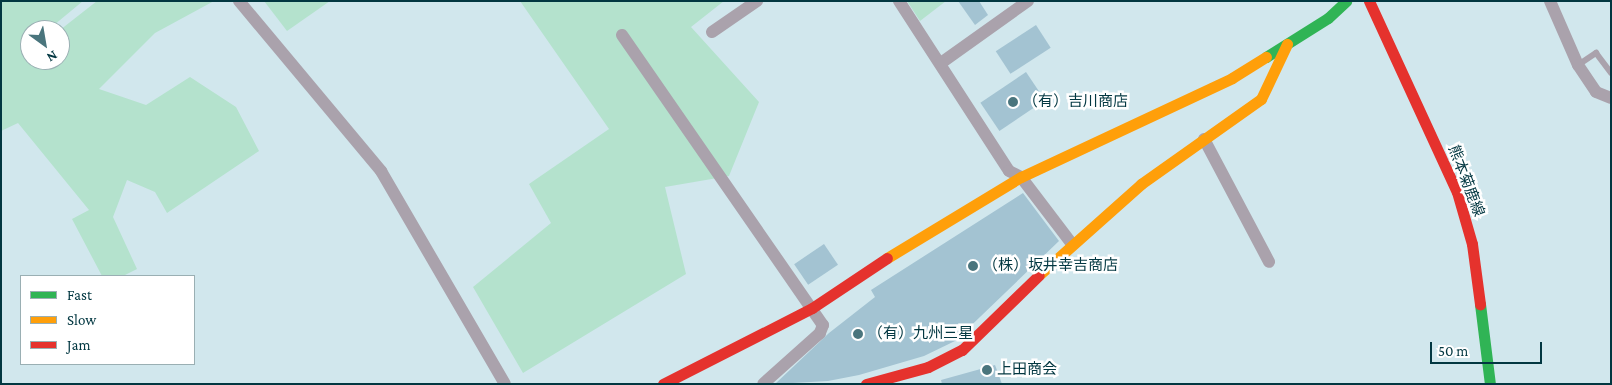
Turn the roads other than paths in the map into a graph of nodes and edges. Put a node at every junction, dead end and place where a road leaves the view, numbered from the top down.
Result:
1 (239, 1) edge
2 (757, 1) edge
3 (899, 1) edge
4 (1028, 1) edge
5 (1346, 1) edge
6 (1369, 1) edge
7 (1550, 1) edge
8 (712, 32) dead end
9 (622, 35) dead end
10 (1287, 44) junction
11 (941, 63) junction
12 (1578, 65) junction
13 (1611, 73) edge
14 (1611, 98) edge
15 (1204, 139) junction
16 (1020, 177) junction
17 (1072, 244) junction
18 (1269, 262) dead end
19 (812, 308) junction
20 (670, 382) edge
21 (505, 384) edge
22 (763, 384) edge
23 (866, 384) edge
24 (1490, 384) edge

1 - 21 street
2 - 8 street
3 - 11 street
4 - 11 street
5 - 10 street
6 - 24 street, 熊本菊鹿線
7 - 12 street
9 - 19 street
10 - 15 street
10 - 16 street
11 - 16 street
12 - 13 lane
12 - 14 street
15 - 17 street
15 - 18 street
16 - 17 street
16 - 19 street
17 - 23 street
19 - 20 street
19 - 22 street

